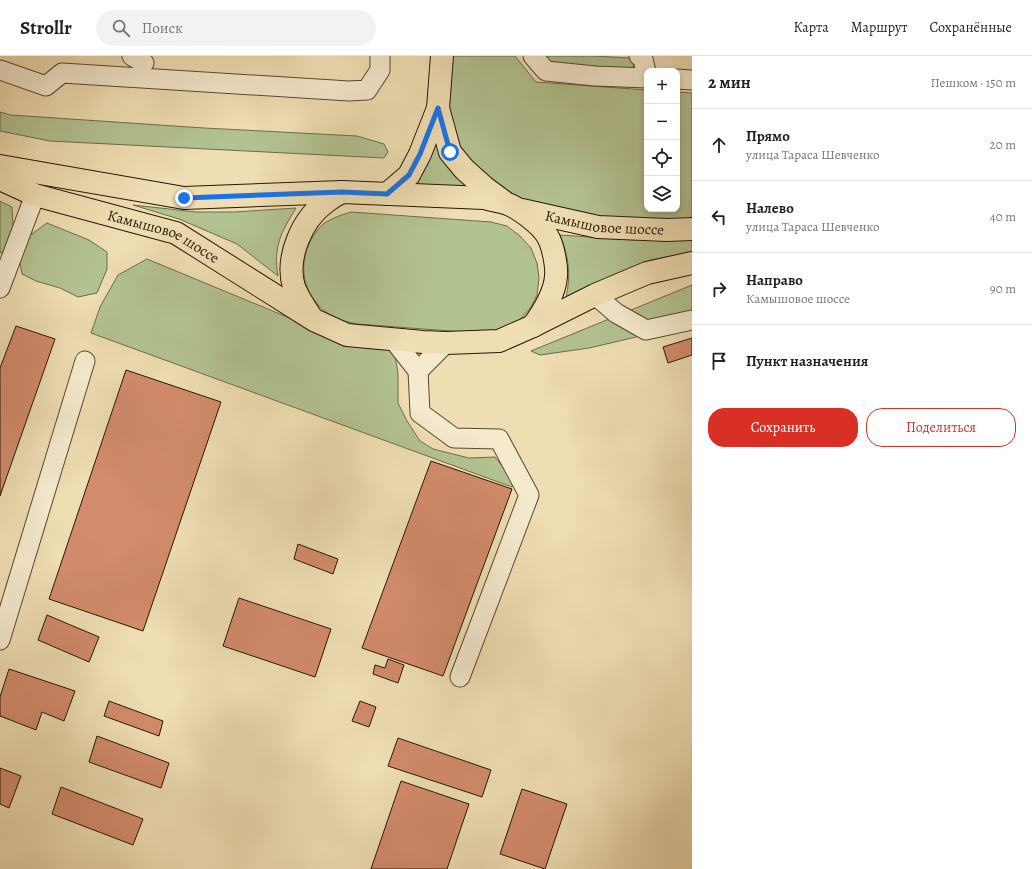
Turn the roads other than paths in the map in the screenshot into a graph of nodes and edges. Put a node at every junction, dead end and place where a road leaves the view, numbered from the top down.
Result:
1 (380, 56) edge
2 (442, 56) edge
3 (533, 56) edge
4 (639, 56) edge
5 (645, 68) edge
6 (0, 70) edge
7 (644, 77) edge
8 (680, 79) edge
9 (692, 80) edge
10 (438, 108) junction
11 (0, 166) edge
12 (0, 179) edge
13 (342, 192) junction
14 (387, 194) junction
15 (35, 195) junction
16 (512, 206) junction
17 (692, 229) edge
18 (692, 263) edge
19 (0, 288) edge
20 (595, 295) junction
21 (314, 320) junction
22 (692, 320) edge
23 (533, 326) junction
24 (393, 340) junction
25 (446, 343) junction
26 (85, 361) dead end
27 (418, 371) junction
28 (0, 640) edge
29 (460, 677) dead end

1 - 6 lane
2 - 10 main road
3 - 7 lane
4 - 5 lane
8 - 9 lane
10 - 14 main road
10 - 16 main road
11 - 13 main road, Камышовое шоссе
12 - 15 main road, Камышовое шоссе
13 - 14 main road, Камышовое шоссе
13 - 21 main road, Камышовое шоссе
14 - 16 main road, Камышовое шоссе
15 - 19 lane
15 - 21 main road, Камышовое шоссе
16 - 17 main road, Камышовое шоссе
16 - 23 main road, Камышовое шоссе
18 - 20 main road, Камышовое шоссе
20 - 22 lane
20 - 23 main road, Камышовое шоссе
21 - 24 main road, Камышовое шоссе
23 - 25 main road, Камышовое шоссе
24 - 25 main road, Камышовое шоссе
24 - 27 lane
25 - 27 lane
26 - 28 lane
27 - 29 lane

